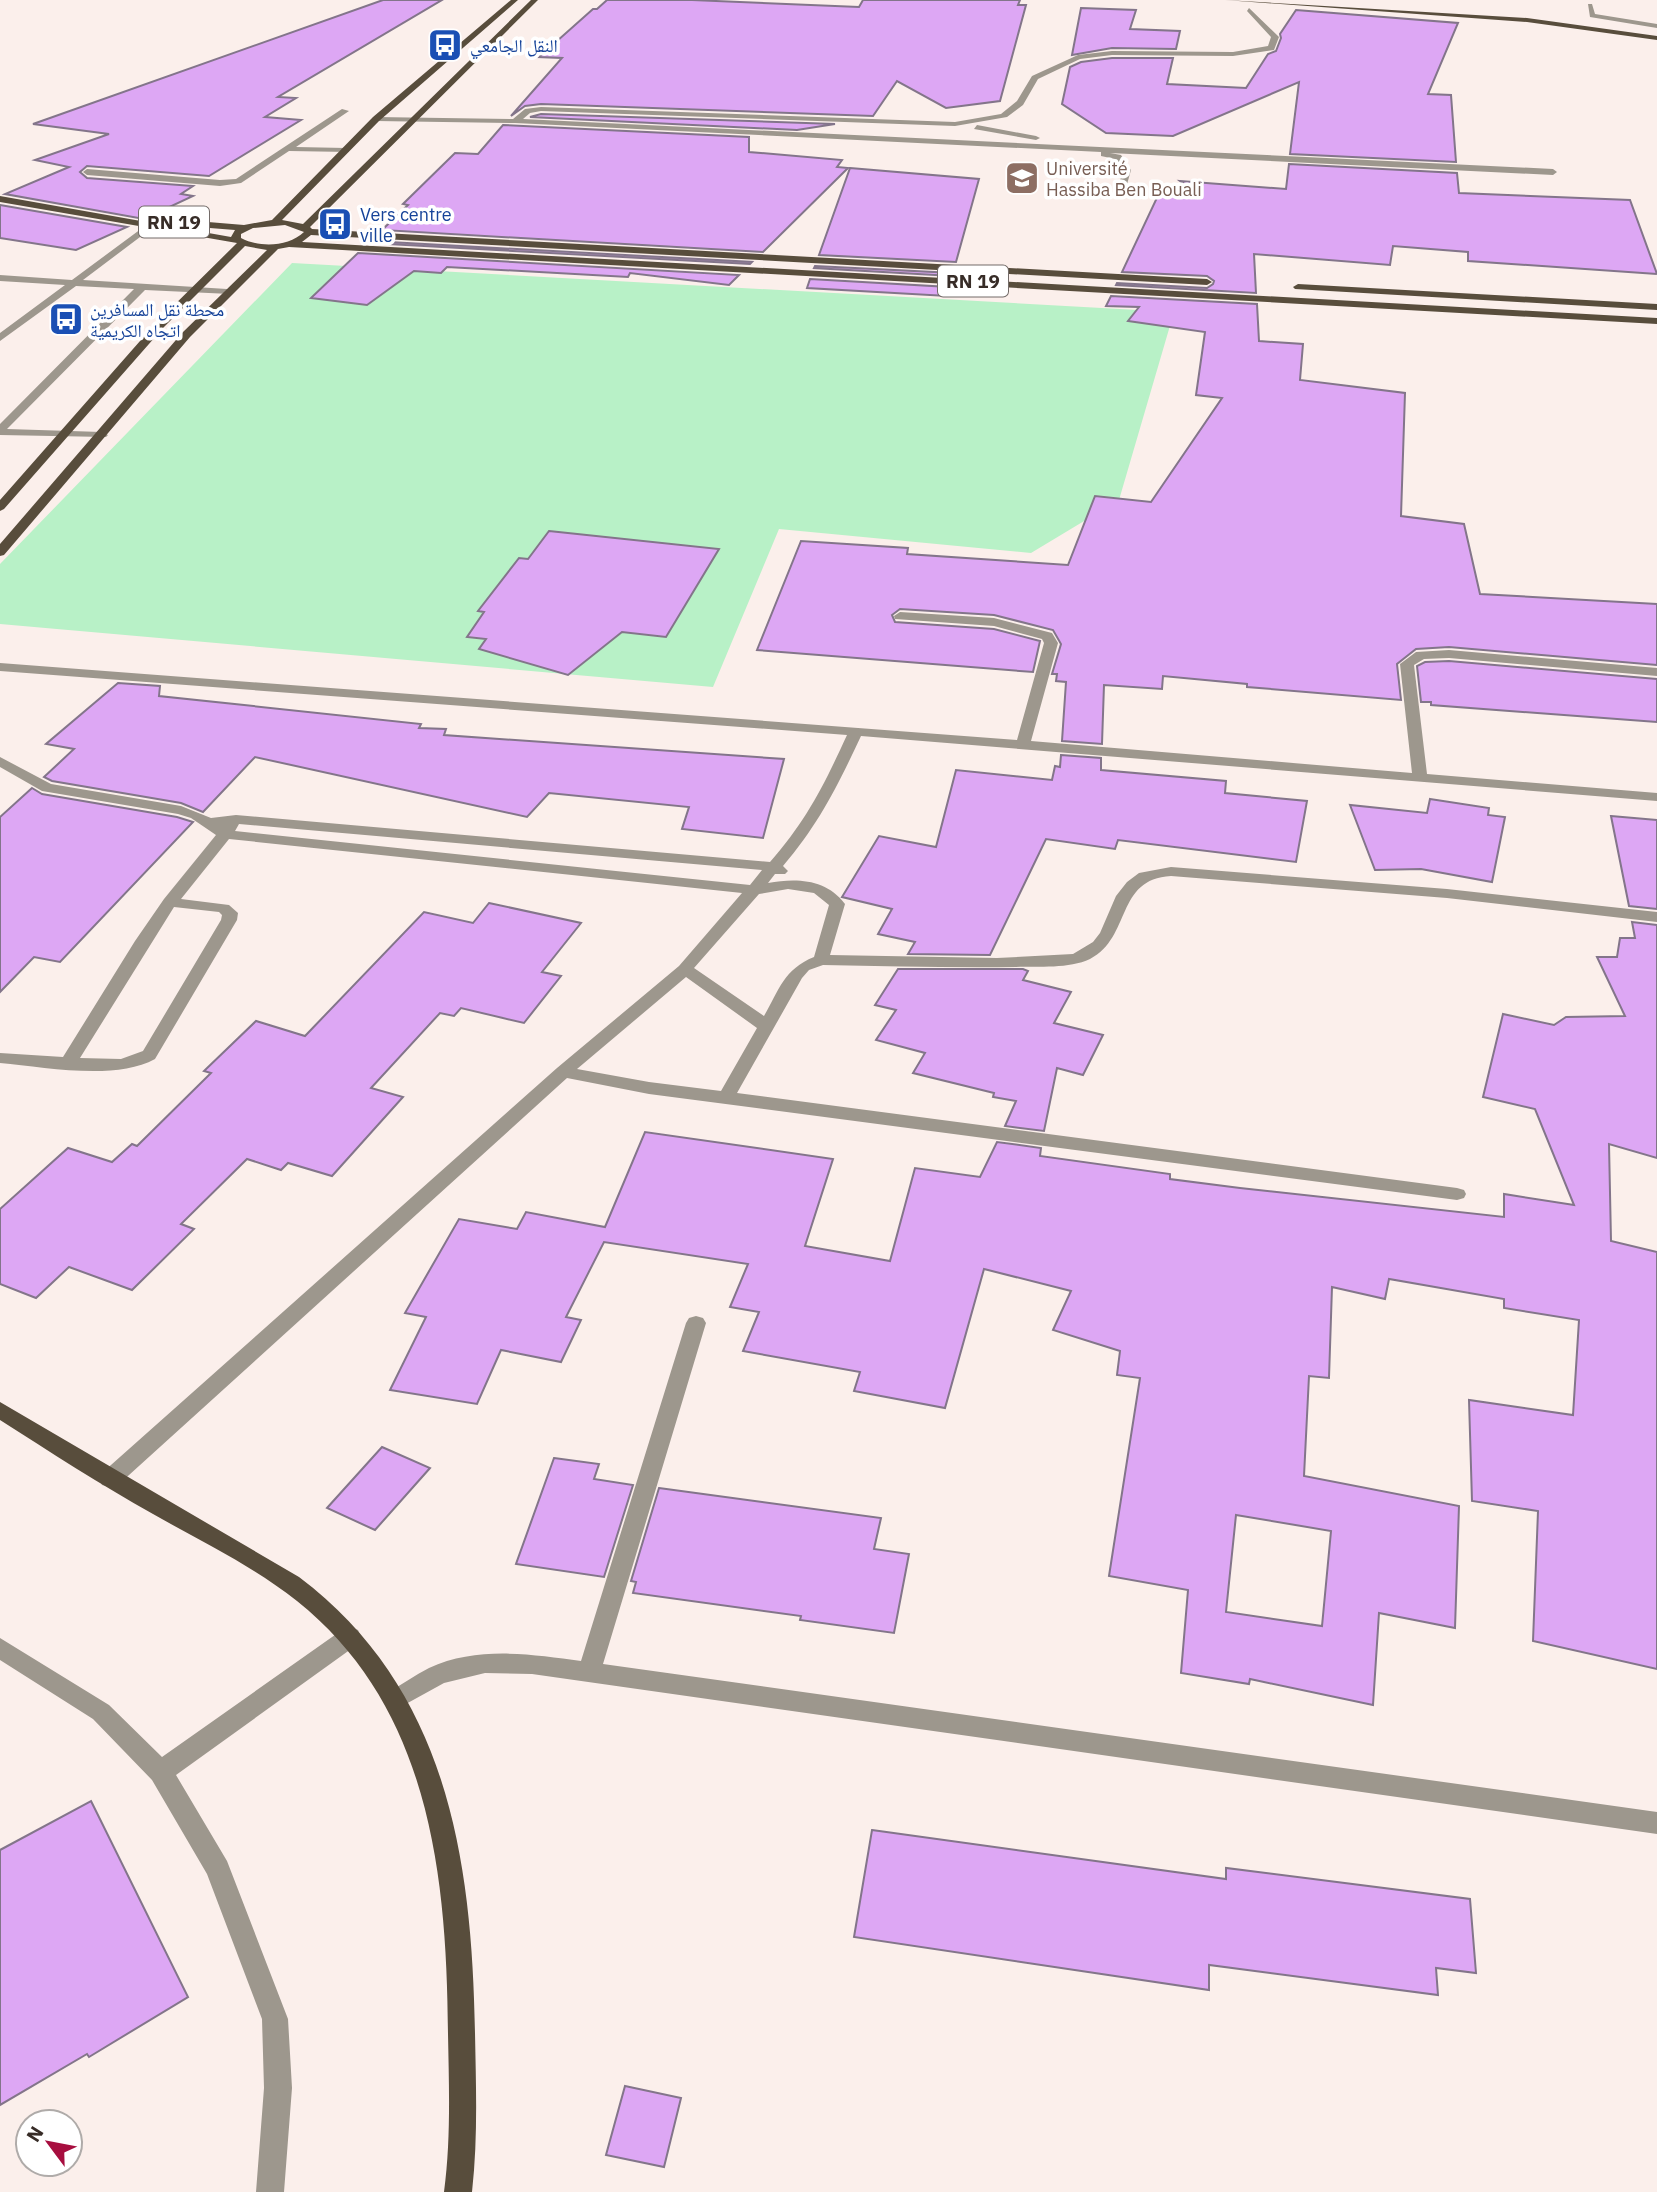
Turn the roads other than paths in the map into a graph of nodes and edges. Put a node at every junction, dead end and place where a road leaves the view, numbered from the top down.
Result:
1 (515, 0) edge
2 (535, 0) edge
3 (1228, 0) edge
4 (1251, 4) edge
5 (1590, 5) dead end
6 (1657, 26) edge
7 (1657, 38) edge
8 (345, 111) dead end
9 (698, 115) junction
10 (376, 120) junction
11 (413, 120) junction
12 (516, 121) junction
13 (954, 124) junction
14 (688, 129) junction
15 (1073, 148) junction
16 (289, 149) junction
17 (346, 150) junction
18 (87, 172) dead end
19 (1553, 172) dead end
20 (1120, 195) dead end
21 (0, 199) edge
22 (102, 218) junction
23 (275, 222) junction
24 (149, 226) junction
25 (245, 228) junction
26 (307, 230) junction
27 (241, 242) junction
28 (289, 244) junction
29 (276, 246) junction
30 (0, 278) edge
31 (74, 283) junction
32 (1224, 283) dead end
33 (142, 287) junction
34 (1293, 287) dead end
35 (193, 290) junction
36 (227, 292) junction
37 (1657, 307) edge
38 (1657, 321) edge
39 (0, 338) edge
40 (0, 431) edge
41 (65, 434) junction
42 (102, 435) junction
43 (0, 507) edge
44 (0, 552) edge
45 (900, 616) dead end
46 (0, 667) edge
47 (1657, 672) edge
48 (856, 731) junction
49 (1023, 745) junction
50 (0, 761) edge
51 (1420, 775) junction
52 (1657, 797) edge
53 (236, 819) junction
54 (210, 822) junction
55 (225, 835) junction
56 (775, 867) junction
57 (792, 883) junction
58 (754, 890) junction
59 (170, 902) junction
60 (1657, 917) edge
61 (821, 960) junction
62 (685, 969) junction
63 (766, 1026) junction
64 (0, 1058) edge
65 (68, 1063) junction
66 (563, 1072) junction
67 (726, 1097) junction
68 (1457, 1194) dead end
69 (696, 1323) dead end
70 (0, 1410) edge
71 (110, 1479) junction
72 (350, 1637) junction
73 (0, 1648) edge
74 (589, 1671) junction
75 (395, 1700) junction
76 (161, 1772) junction
77 (1657, 1823) edge
78 (270, 2192) edge
79 (458, 2192) edge

1 - 10 main road
2 - 11 main road
3 - 4 main road
4 - 7 main road
4 - 13 street
5 - 6 street
8 - 16 street
9 - 12 street
9 - 13 street
9 - 14 street
10 - 11 street
10 - 17 main road
11 - 12 street
11 - 26 main road
12 - 14 street
13 - 15 street
14 - 15 street
15 - 19 street
15 - 20 street
16 - 17 street
16 - 18 street
17 - 23 main road
21 - 22 main road, RN 19
22 - 24 main road, RN 19
22 - 25 main road, RN 19
23 - 25 main road
23 - 26 main road
24 - 27 main road, RN 19
24 - 31 street
25 - 27 main road
26 - 28 main road
26 - 32 main road, RN 19
27 - 29 main road
27 - 35 main road
28 - 29 main road
28 - 38 main road, RN 19
29 - 36 main road
30 - 31 street
31 - 33 street
31 - 39 street
33 - 35 street
33 - 40 street
34 - 37 main road
35 - 36 street
35 - 41 main road
36 - 42 main road
40 - 41 street
41 - 42 street
41 - 43 main road
42 - 44 main road
45 - 49 street
46 - 48 street
47 - 51 street
48 - 49 street
48 - 56 street
49 - 51 street
50 - 54 street
51 - 52 street
53 - 54 street
53 - 55 street
53 - 56 street
54 - 55 street
55 - 58 street
55 - 59 street
56 - 57 street
56 - 58 street
57 - 58 street
57 - 61 street
58 - 62 street
59 - 65 street
59 - 65 street
60 - 61 street
61 - 63 street
62 - 63 street
62 - 66 street
63 - 67 street
64 - 65 street
66 - 67 street
66 - 71 street
67 - 68 street
69 - 74 street
70 - 71 main road
71 - 72 main road
72 - 75 main road
72 - 76 street
73 - 76 street
74 - 75 street
74 - 77 street
75 - 79 main road
76 - 78 street

